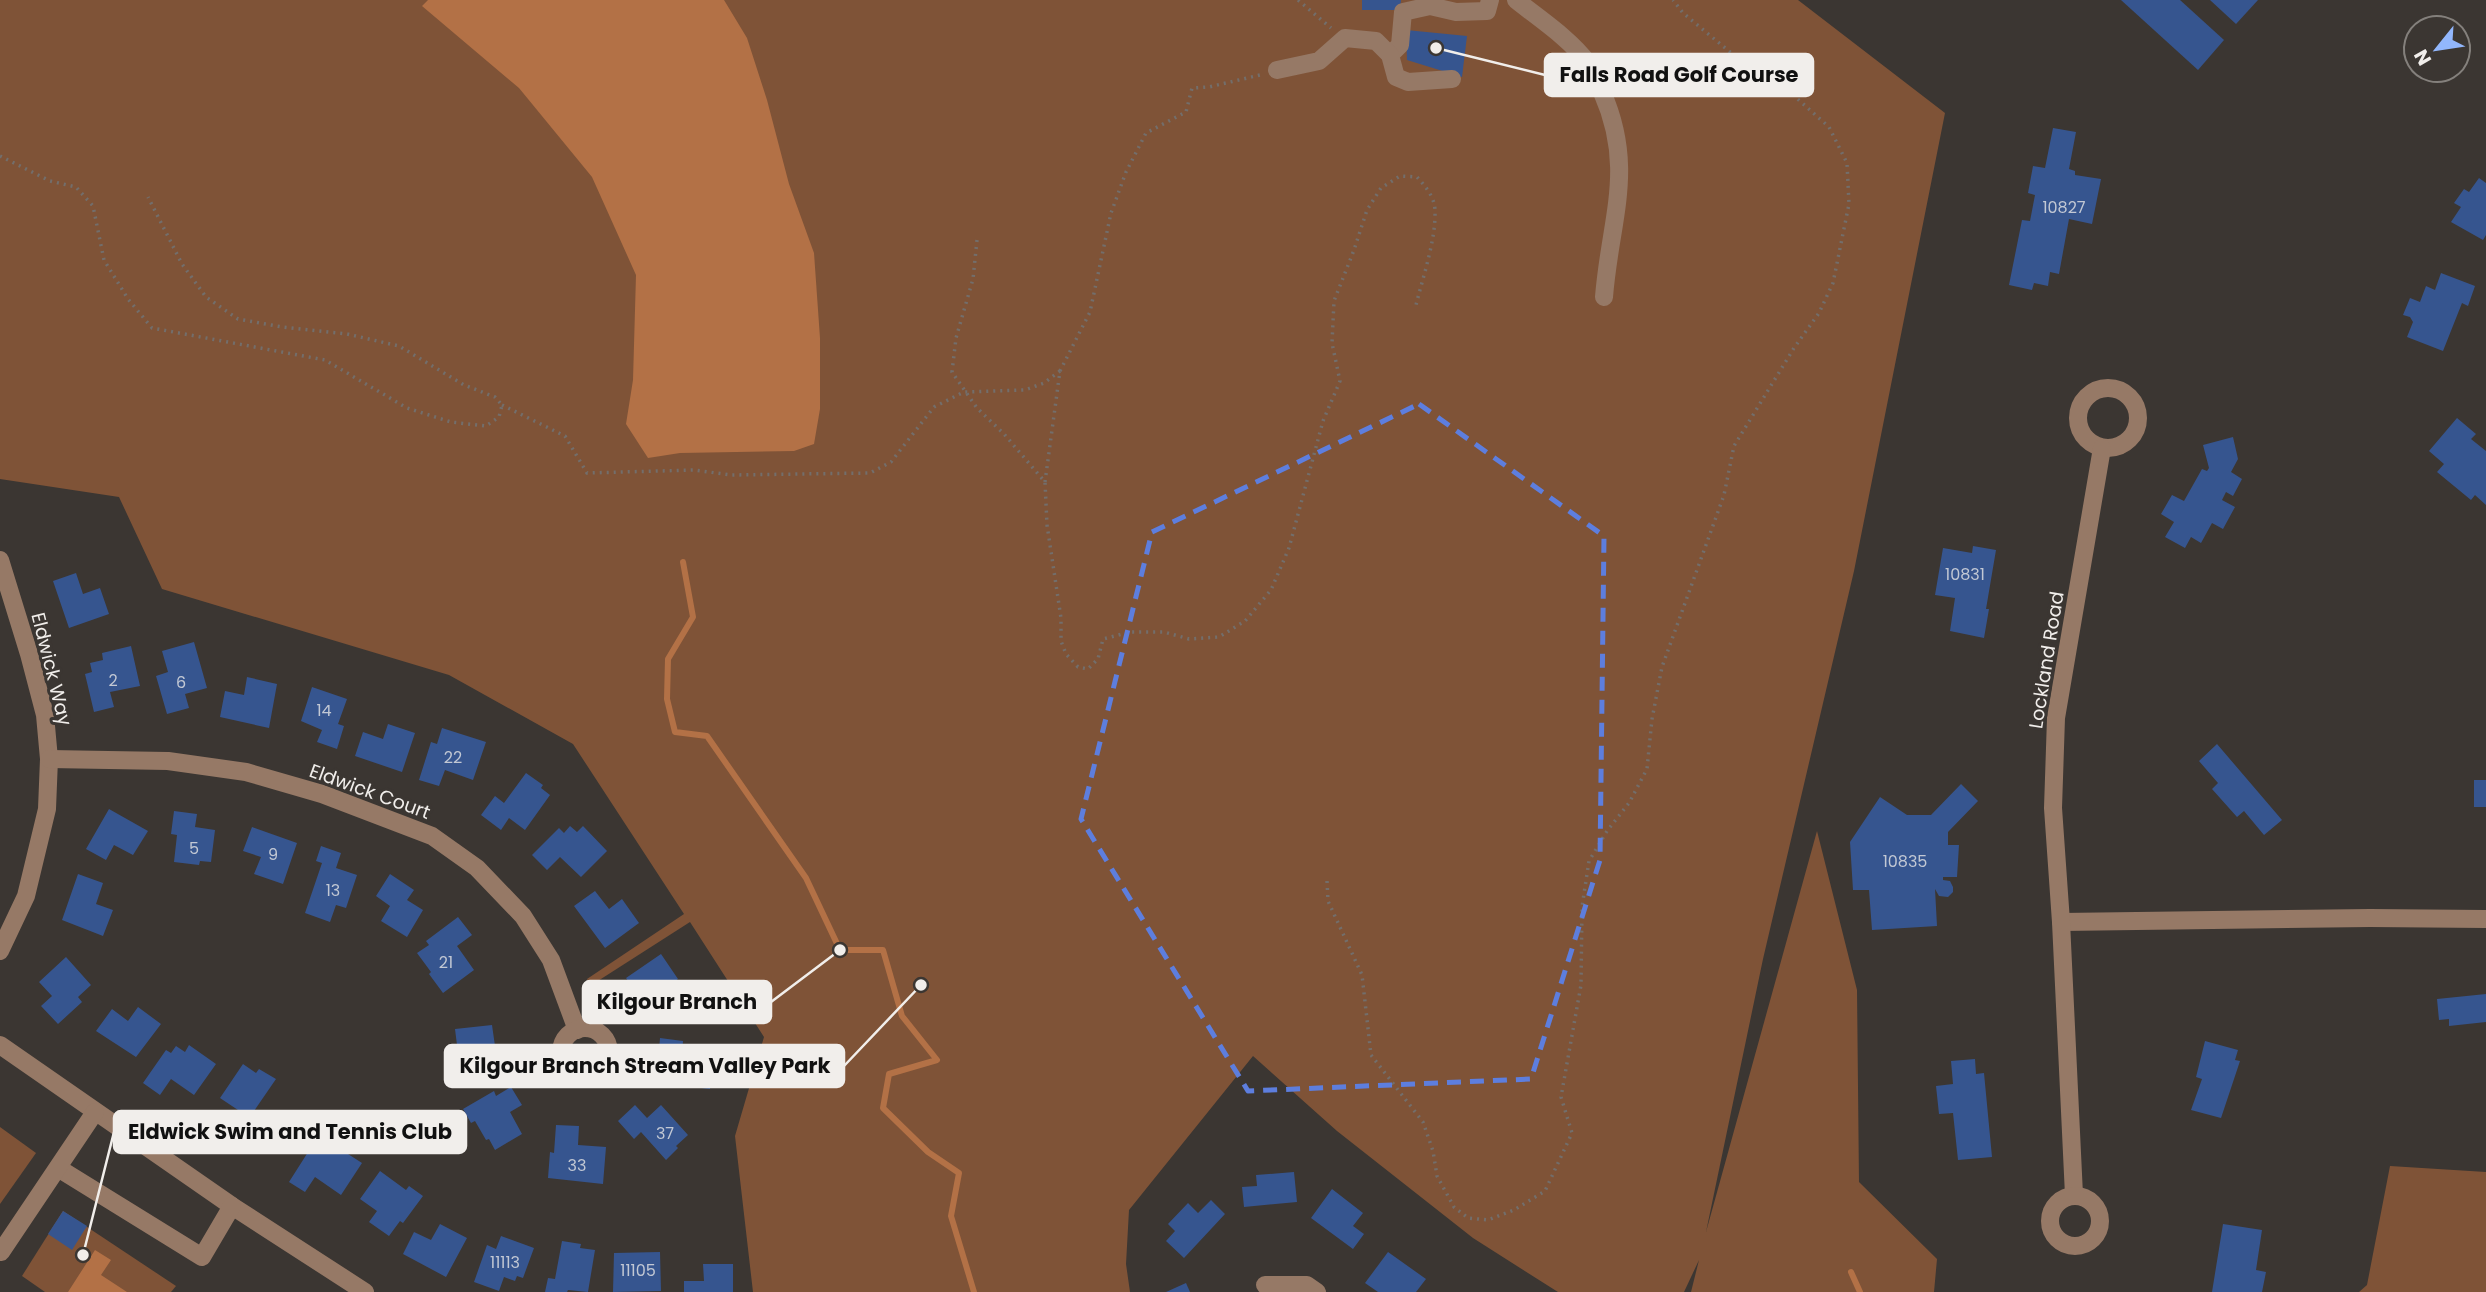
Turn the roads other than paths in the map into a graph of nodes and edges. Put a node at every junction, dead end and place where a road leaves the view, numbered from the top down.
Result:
1 (1490, 0) edge
2 (1516, 0) edge
3 (1390, 55) junction
4 (1277, 70) road end
5 (1452, 79) dead end
6 (1604, 297) dead end
7 (2102, 448) dead end
8 (0, 560) edge
9 (49, 759) junction
10 (2486, 919) edge
11 (2061, 922) junction
12 (0, 951) edge
13 (577, 1030) dead end
14 (0, 1045) edge
15 (95, 1112) junction
16 (58, 1168) junction
17 (2074, 1195) dead end
18 (232, 1206) junction
19 (1, 1252) edge
20 (1265, 1285) dead end
21 (342, 1287) edge
22 (365, 1292) edge
23 (1317, 1292) edge

1 - 3 street
2 - 6 street
3 - 4 street
3 - 5 street
7 - 11 street, Lockland Road
8 - 9 street, Eldwick Way
9 - 12 street, Eldwick Way
9 - 13 street, Eldwick Court
10 - 11 street
11 - 17 street, Lockland Road
14 - 15 street
15 - 16 street
15 - 18 street
16 - 18 street
16 - 19 street
18 - 21 street
20 - 23 street
21 - 22 street

